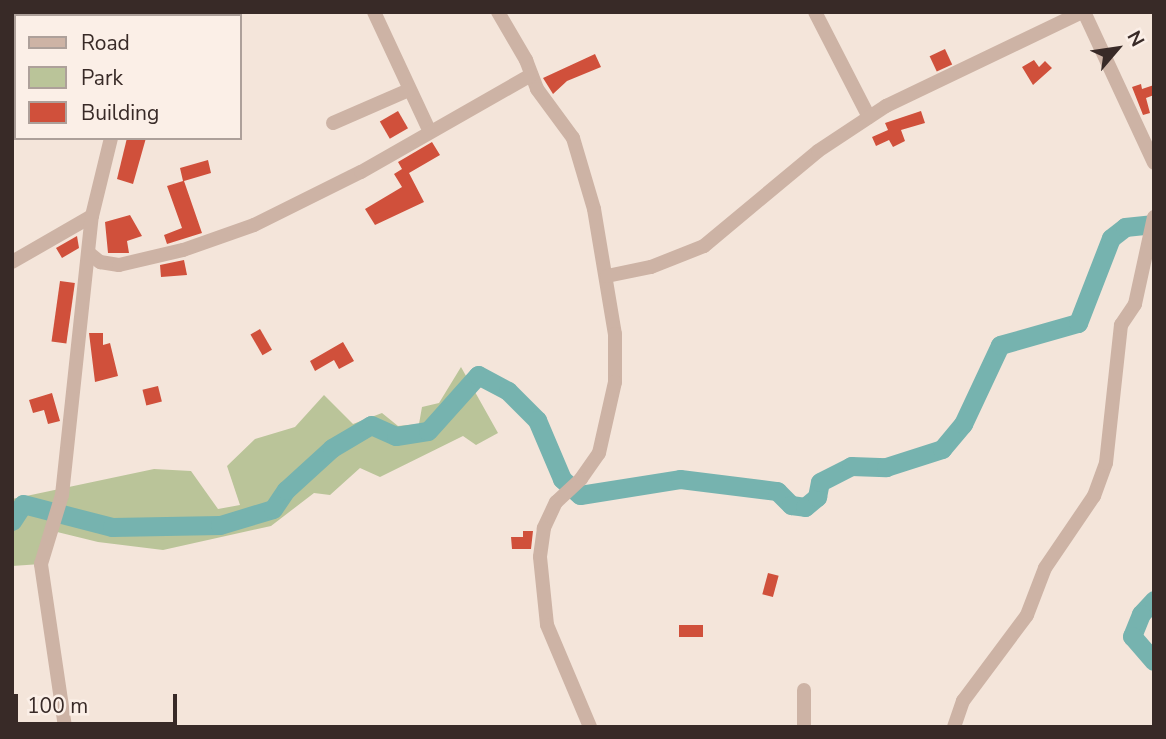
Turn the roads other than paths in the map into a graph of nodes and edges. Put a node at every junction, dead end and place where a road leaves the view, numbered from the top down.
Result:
1 (374, 12) edge
2 (498, 12) edge
3 (815, 12) edge
4 (1083, 12) edge
5 (531, 75) junction
6 (409, 90) junction
7 (869, 117) junction
8 (333, 123) dead end
9 (430, 132) junction
10 (111, 140) edge
11 (1154, 163) edge
12 (92, 216) junction
13 (1154, 217) edge
14 (90, 254) junction
15 (12, 262) edge
16 (607, 276) junction
17 (803, 690) dead end
18 (65, 727) edge
19 (590, 727) edge
20 (804, 727) edge
21 (954, 727) edge

1 - 6 street
2 - 5 street
3 - 7 street
4 - 7 street
4 - 11 street
5 - 9 street
5 - 16 street
6 - 8 street
6 - 9 street
7 - 16 street
9 - 14 street
10 - 12 street
12 - 14 street
12 - 15 street
13 - 21 street
14 - 18 street
16 - 19 street
17 - 20 street

